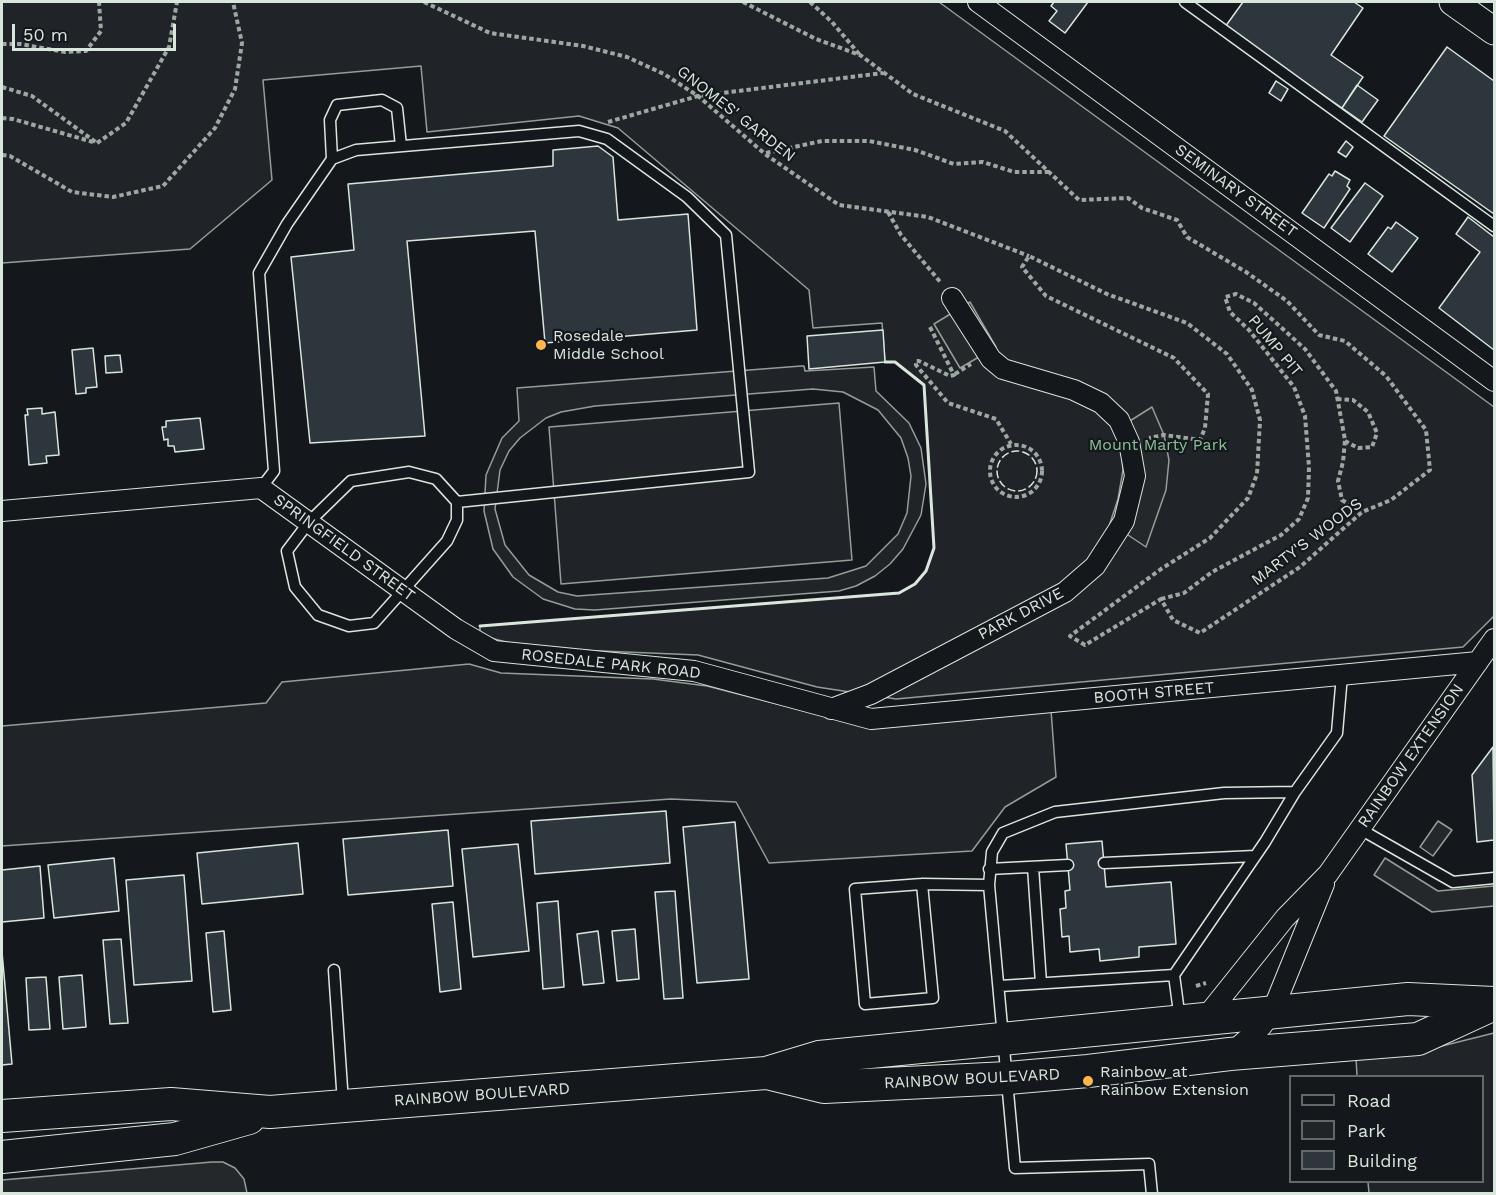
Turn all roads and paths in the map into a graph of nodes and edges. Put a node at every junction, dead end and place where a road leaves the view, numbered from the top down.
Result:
1 (99, 2) edge
2 (177, 2) edge
3 (233, 2) edge
4 (424, 2) edge
5 (743, 2) edge
6 (810, 2) edge
7 (978, 2) edge
8 (1185, 2) edge
9 (1453, 2) edge
10 (999, 8) edge
11 (1494, 31) edge
12 (2, 44) edge
13 (860, 55) junction
14 (884, 73) junction
15 (2, 87) edge
16 (698, 96) junction
17 (2, 118) edge
18 (579, 131) junction
19 (97, 143) junction
20 (401, 146) junction
21 (765, 154) junction
22 (2, 155) edge
23 (332, 159) junction
24 (1050, 171) junction
25 (888, 212) junction
26 (1494, 226) edge
27 (1029, 256) junction
28 (952, 298) joint
29 (930, 327) dead end
30 (1494, 381) edge
31 (1337, 399) junction
32 (1345, 440) junction
33 (1129, 442) junction
34 (1011, 444) junction
35 (261, 488) junction
36 (457, 502) junction
37 (2, 510) edge
38 (1362, 512) junction
39 (309, 522) junction
40 (403, 591) junction
41 (1161, 599) junction
42 (1494, 639) edge
43 (494, 651) joint
44 (1478, 662) junction
45 (1342, 675) junction
46 (831, 709) junction
47 (1294, 792) junction
48 (1360, 829) junction
49 (1255, 856) junction
50 (1104, 863) dead end
51 (1068, 865) dead end
52 (1033, 867) junction
53 (989, 869) junction
54 (1328, 874) junction
55 (1494, 878) edge
56 (922, 884) junction
57 (989, 885) junction
58 (334, 970) dead end
59 (1174, 975) junction
60 (1041, 983) junction
61 (1000, 987) junction
62 (1494, 1003) edge
63 (1272, 1012) junction
64 (1193, 1019) junction
65 (1004, 1038) junction
66 (1230, 1054) junction
67 (766, 1073) junction
68 (1008, 1078) junction
69 (344, 1106) junction
70 (270, 1112) junction
71 (2, 1116) edge
72 (2, 1157) edge
73 (1152, 1194) edge

1 - 12 path
2 - 19 path
3 - 22 path
4 - 16 path, GNOMES' GARDEN
5 - 13 path, MARTY'S WOODS
6 - 13 path
7 - 10 street, SEMINARY STREET
8 - 26 lane
9 - 11 main road
10 - 30 street, SEMINARY STREET
13 - 14 path, MARTY'S WOODS
14 - 16 path
14 - 24 path, MARTY'S WOODS
15 - 19 path
16 - 18 path
16 - 21 path, GNOMES' GARDEN
17 - 19 path
18 - 20 lane
18 - 36 lane
20 - 23 lane
20 - 23 lane
21 - 24 path
21 - 25 path, GNOMES' GARDEN
23 - 35 lane
24 - 38 path, MARTY'S WOODS
25 - 27 path, GNOMES' GARDEN
25 - 28 path
27 - 33 path
27 - 41 path
28 - 33 street, PARK DRIVE
29 - 34 path
31 - 32 path, PUMP PIT
31 - 32 path
31 - 41 path, PUMP PIT
32 - 38 path, PUMP PIT
33 - 46 street, PARK DRIVE
34 - 34 path
35 - 37 street, SPRINGFIELD STREET
35 - 39 street, SPRINGFIELD STREET
36 - 39 lane
36 - 40 lane
38 - 41 path, MARTY'S WOODS
39 - 40 street, SPRINGFIELD STREET
39 - 40 lane
40 - 43 street, SPRINGFIELD STREET
42 - 44 street, RAINBOW EXTENSION
43 - 46 street, ROSEDALE PARK ROAD
44 - 45 street, BOOTH STREET
44 - 48 street, RAINBOW EXTENSION
45 - 46 street, BOOTH STREET
45 - 47 lane
47 - 49 lane
47 - 53 lane
48 - 54 street, RAINBOW EXTENSION
48 - 55 lane
49 - 50 lane
49 - 59 lane
51 - 52 lane
52 - 53 lane
52 - 60 lane
53 - 57 lane
54 - 63 street, RAINBOW EXTENSION
54 - 64 street, RAINBOW EXTENSION
56 - 56 lane
56 - 57 lane
57 - 61 lane
58 - 69 lane
59 - 60 lane
59 - 64 lane
60 - 61 lane
61 - 65 lane
62 - 63 main road, RAINBOW BOULEVARD
62 - 66 main road, RAINBOW BOULEVARD
63 - 64 main road, RAINBOW BOULEVARD
63 - 66 street, RAINBOW EXTENSION
64 - 65 main road, RAINBOW BOULEVARD
65 - 67 main road, RAINBOW BOULEVARD
65 - 68 lane
66 - 68 main road, RAINBOW BOULEVARD
67 - 68 main road, RAINBOW BOULEVARD
67 - 69 main road, RAINBOW BOULEVARD
68 - 73 lane
69 - 70 main road, RAINBOW BOULEVARD
70 - 71 main road, RAINBOW BOULEVARD
70 - 72 main road, RAINBOW BOULEVARD

